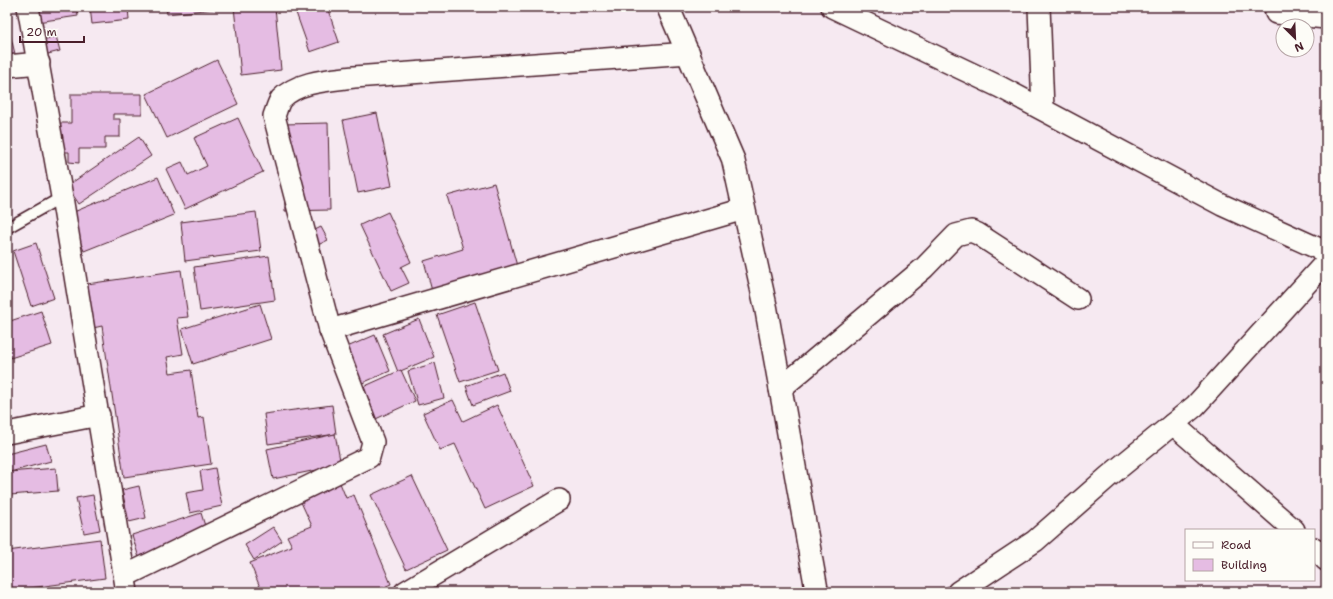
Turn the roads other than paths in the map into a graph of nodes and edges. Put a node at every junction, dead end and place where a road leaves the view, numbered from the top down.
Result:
1 (28, 7) edge
2 (668, 7) edge
3 (832, 7) edge
4 (1039, 7) edge
5 (1276, 13) dead end
6 (1326, 18) edge
7 (689, 53) junction
8 (39, 63) junction
9 (7, 66) edge
10 (1043, 109) junction
11 (62, 198) junction
12 (744, 208) junction
13 (7, 228) edge
14 (1326, 252) edge
15 (1326, 262) edge
16 (1078, 299) dead end
17 (330, 330) junction
18 (780, 389) junction
19 (99, 415) junction
20 (1173, 424) junction
21 (7, 433) edge
22 (559, 500) dead end
23 (1293, 529) edge
24 (1315, 549) edge
25 (1326, 560) edge
26 (126, 584) edge
27 (405, 592) edge
28 (817, 592) edge
29 (958, 592) edge

1 - 8 street
2 - 7 main road
3 - 10 street
4 - 10 street
5 - 6 street
7 - 12 main road
7 - 17 street
8 - 9 street
8 - 11 street
10 - 14 street
11 - 13 lane
11 - 19 street
12 - 17 street
12 - 18 main road
15 - 20 street
16 - 18 street
17 - 26 street
18 - 28 main road
19 - 21 street
19 - 26 street
20 - 23 street
20 - 29 street
22 - 27 street
24 - 25 street

